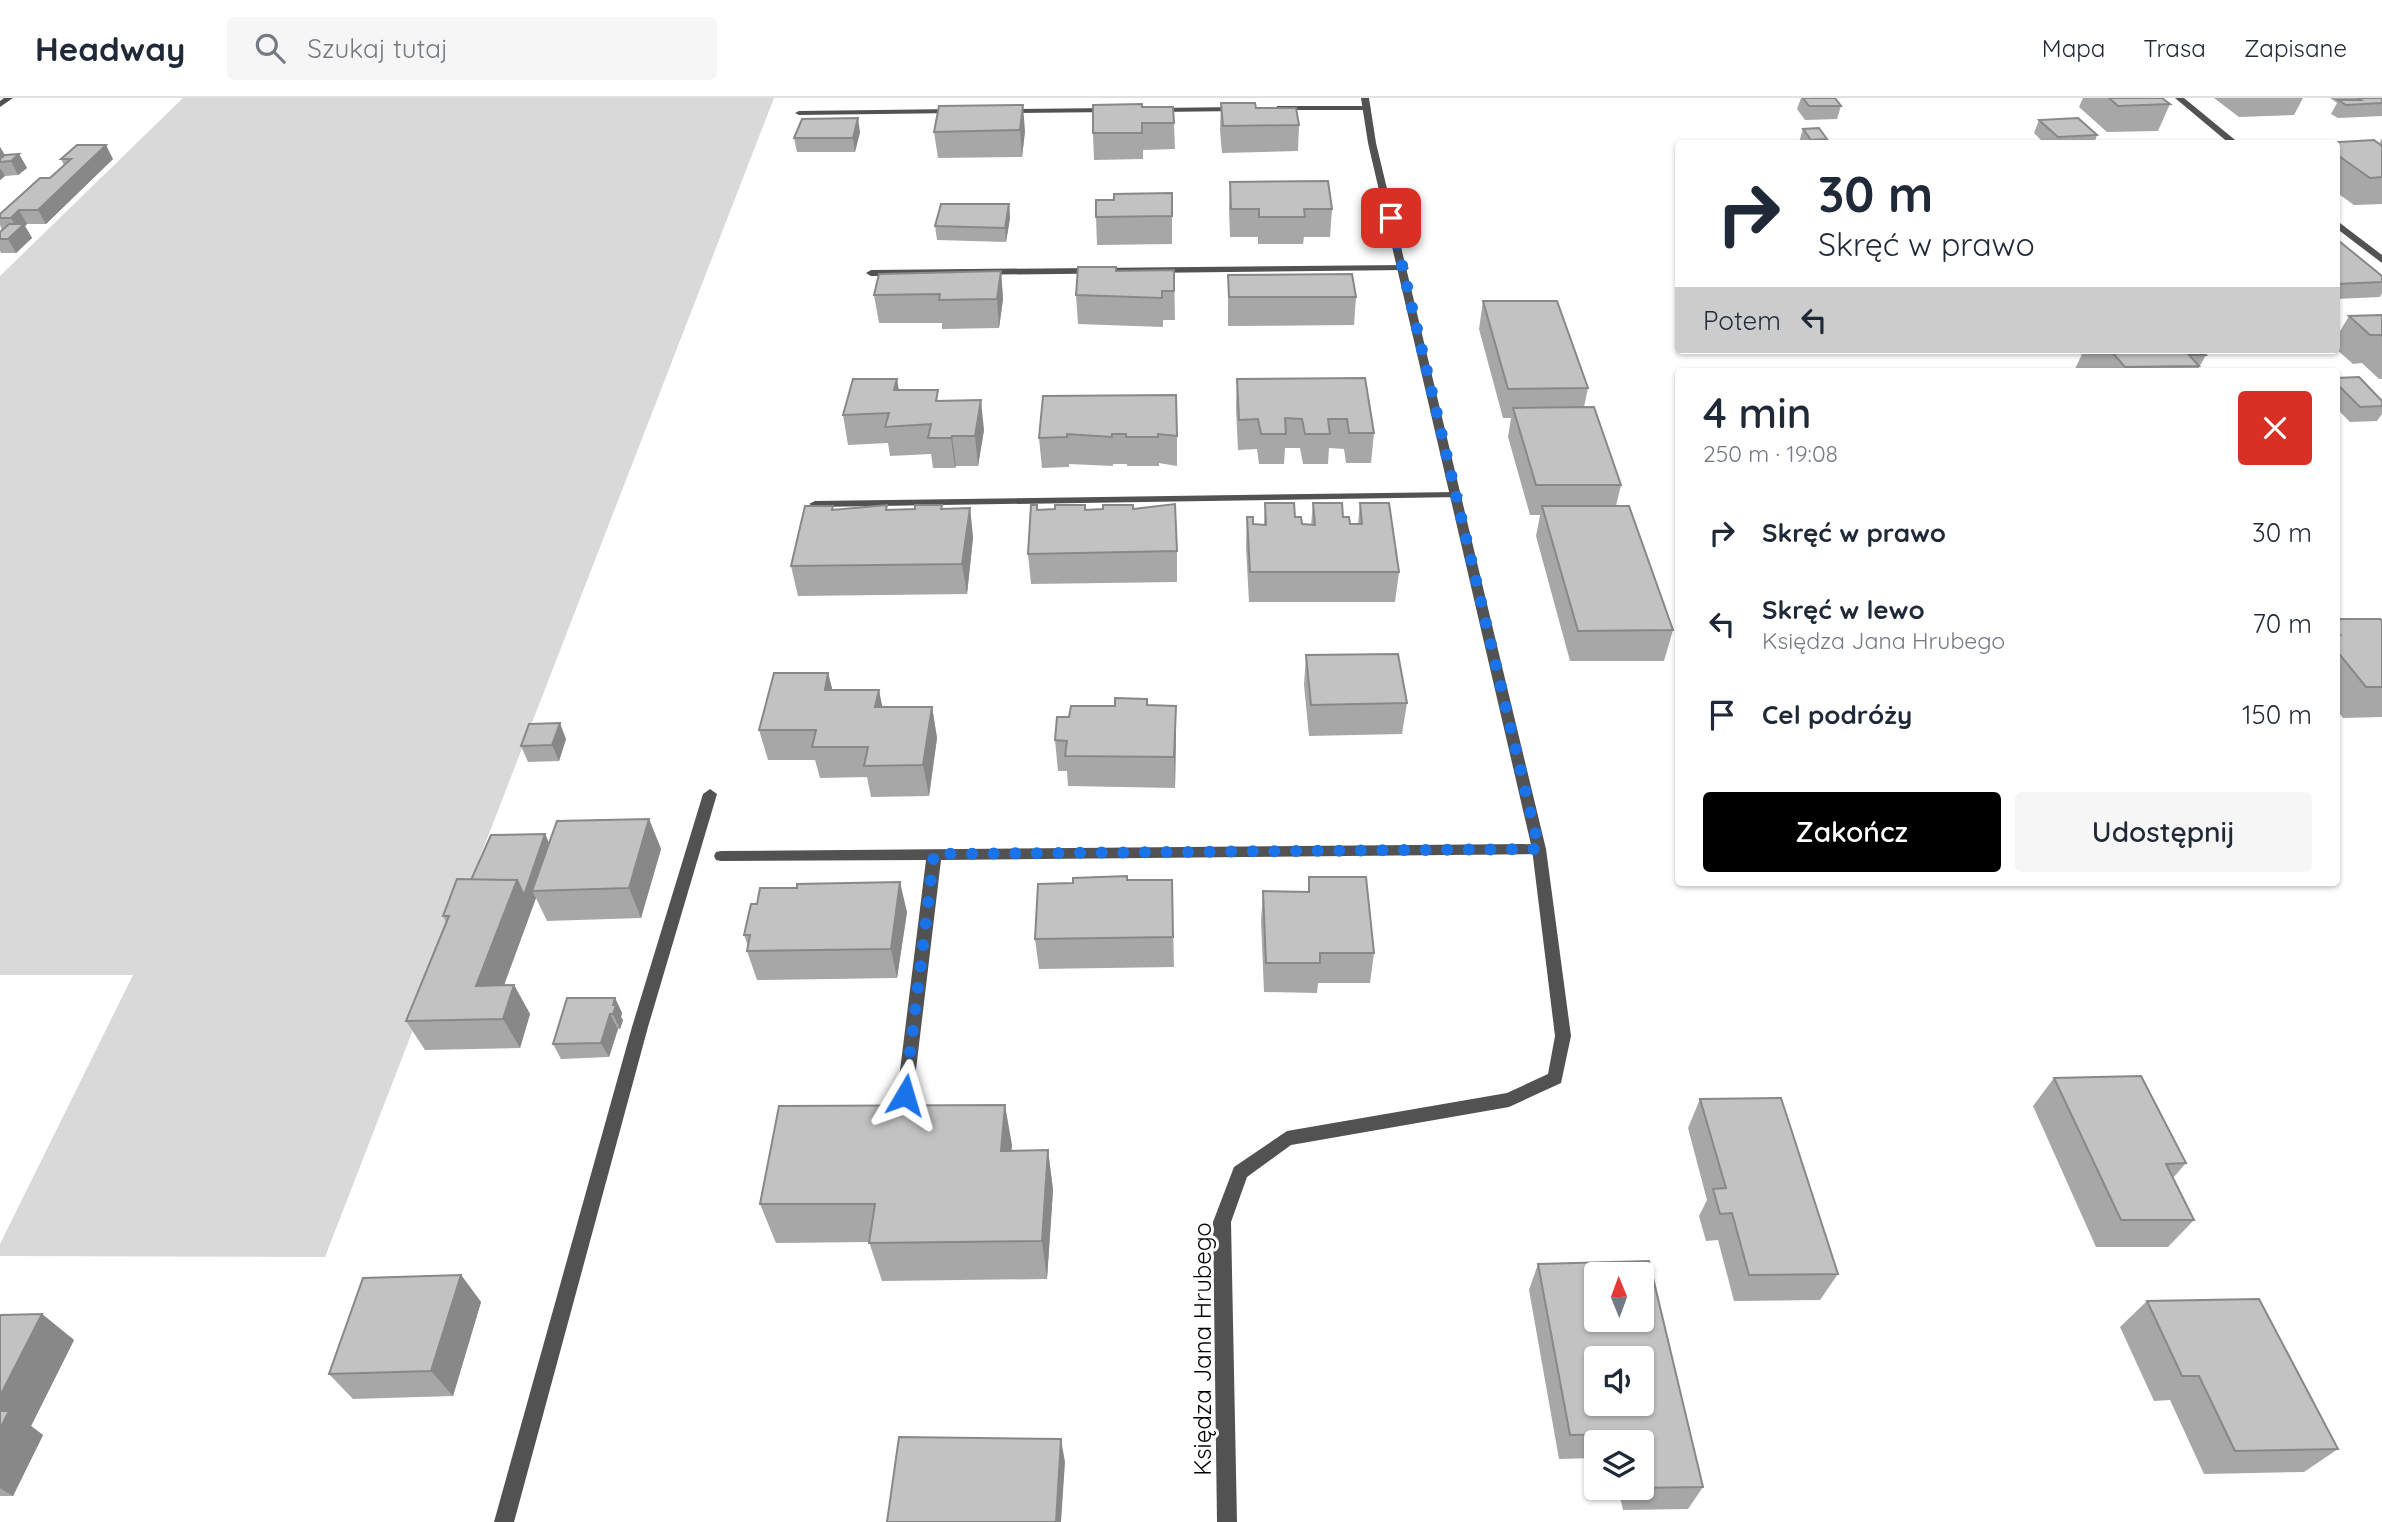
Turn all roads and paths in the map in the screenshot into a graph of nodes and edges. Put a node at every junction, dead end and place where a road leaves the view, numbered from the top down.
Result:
1 (9, 98) edge
2 (2179, 98) edge
3 (1366, 103) edge
4 (0, 105) edge
5 (1270, 108) edge
6 (1242, 109) edge
7 (1118, 110) edge
8 (1145, 110) edge
9 (965, 111) edge
10 (993, 111) edge
11 (799, 113) dead end
12 (2231, 140) edge
13 (2340, 226) edge
14 (2382, 260) edge
15 (1404, 268) junction
16 (871, 273) dead end
17 (1457, 495) junction
18 (815, 504) edge
19 (710, 794) dead end
20 (1539, 849) junction
21 (934, 854) junction
22 (721, 856) dead end
23 (905, 1095) dead end
24 (504, 1522) edge
25 (1227, 1522) edge

1 - 4 street
2 - 12 street
3 - 5 street
3 - 15 street, Księdza Jana Hrubego
6 - 8 street
7 - 10 street
9 - 11 street
13 - 14 street
15 - 16 street
15 - 17 street, Księdza Jana Hrubego
17 - 18 street
17 - 20 street, Księdza Jana Hrubego
19 - 24 street
20 - 21 street
20 - 25 street, Księdza Jana Hrubego
21 - 22 street
21 - 23 street

